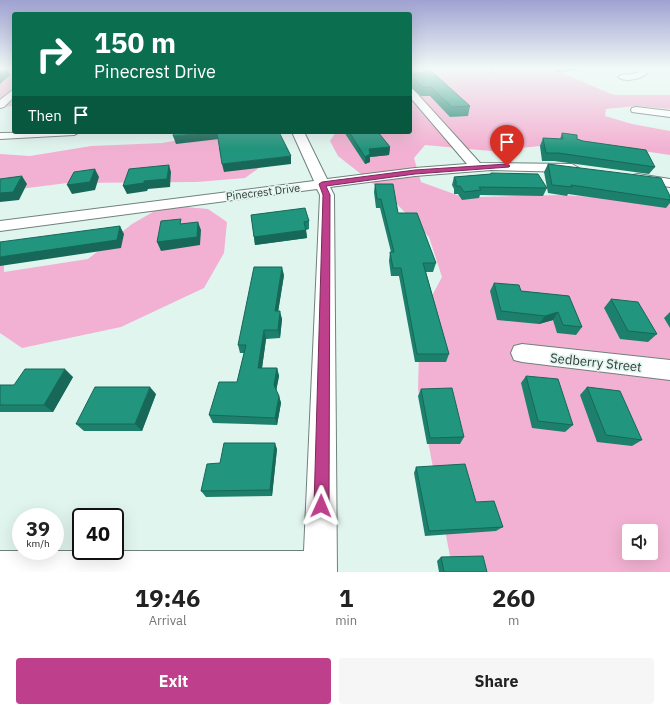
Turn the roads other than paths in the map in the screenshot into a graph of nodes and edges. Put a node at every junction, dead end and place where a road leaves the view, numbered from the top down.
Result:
1 (10, 96) edge
2 (414, 96) edge
3 (0, 105) edge
4 (636, 110) dead end
5 (670, 114) edge
6 (37, 134) edge
7 (299, 134) edge
8 (0, 136) edge
9 (477, 167) junction
10 (586, 170) edge
11 (624, 176) edge
12 (670, 183) edge
13 (322, 184) junction
14 (0, 226) edge
15 (522, 353) dead end
16 (670, 370) edge
17 (0, 568) edge
18 (320, 570) edge

1 - 3 street
2 - 9 street
4 - 5 street
6 - 8 street
7 - 13 street
9 - 10 street, Pinecrest Drive
9 - 13 street, Pinecrest Drive
11 - 12 street
13 - 14 street, Pinecrest Drive
13 - 18 street
15 - 16 street, Sedberry Street
17 - 18 street

